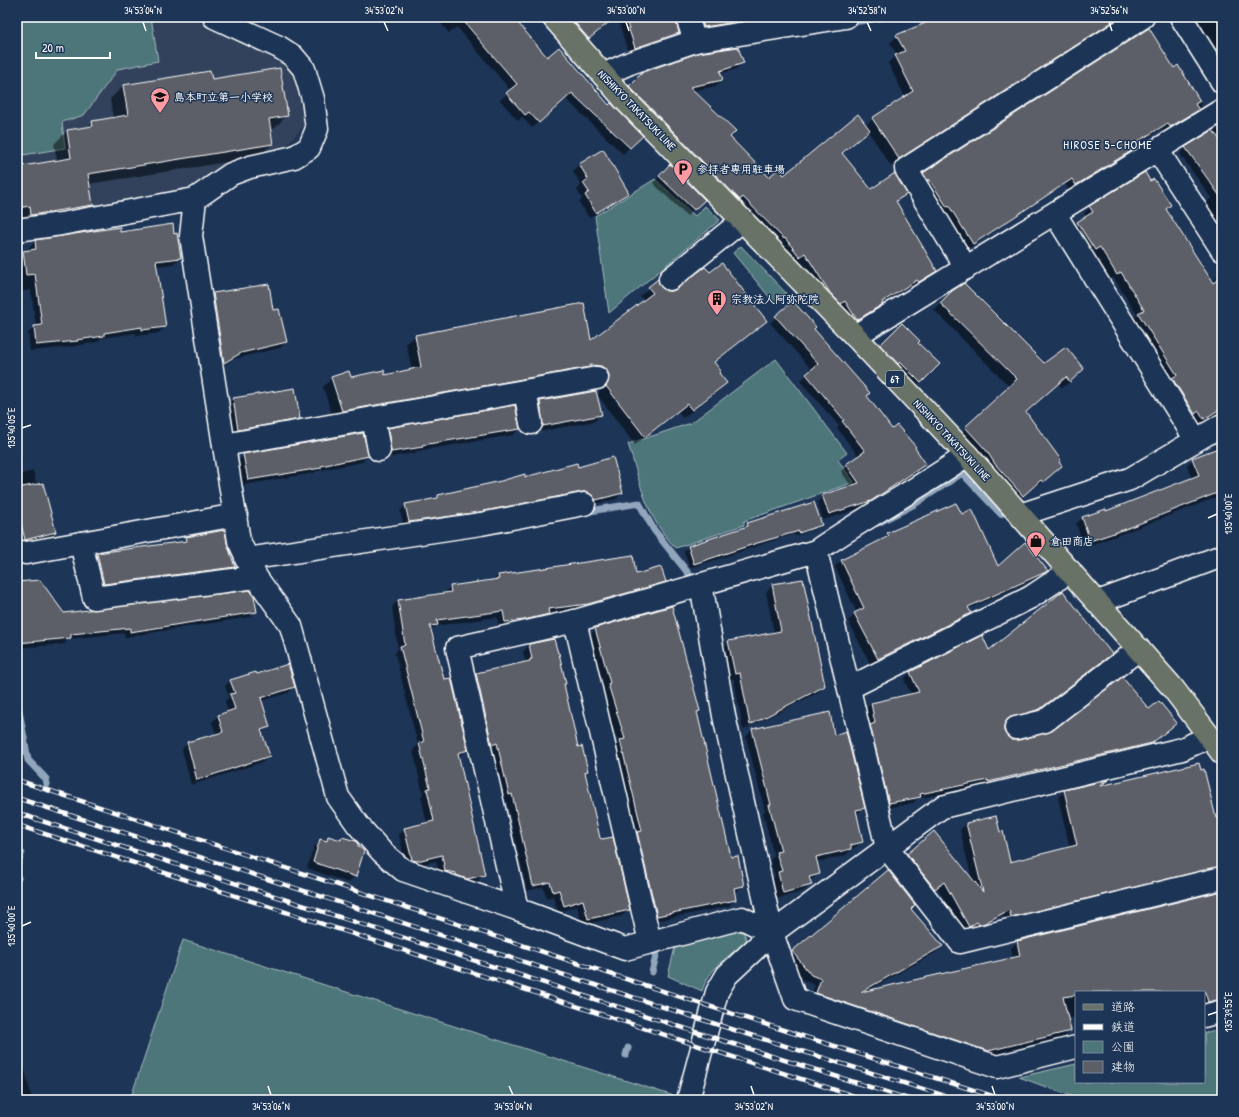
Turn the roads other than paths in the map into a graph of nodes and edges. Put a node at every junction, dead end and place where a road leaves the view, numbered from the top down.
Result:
1 (214, 17) edge
2 (553, 17) edge
3 (687, 17) edge
4 (846, 17) edge
5 (1143, 17) edge
6 (1181, 17) edge
7 (695, 41) junction
8 (602, 75) junction
9 (1222, 82) edge
10 (1222, 110) edge
11 (1158, 151) junction
12 (195, 199) junction
13 (1055, 214) junction
14 (743, 220) junction
15 (17, 230) edge
16 (1222, 250) edge
17 (966, 268) junction
18 (670, 279) dead end
19 (855, 336) junction
20 (597, 378) dead end
21 (525, 391) junction
22 (373, 418) junction
23 (531, 423) dead end
24 (1222, 425) edge
25 (1196, 440) junction
26 (224, 445) junction
27 (378, 450) dead end
28 (967, 456) junction
29 (584, 504) dead end
30 (236, 515) junction
31 (1020, 515) junction
32 (81, 543) junction
33 (18, 548) edge
34 (816, 551) junction
35 (1222, 556) edge
36 (246, 558) junction
37 (1070, 571) junction
38 (256, 577) junction
39 (701, 584) junction
40 (1098, 602) junction
41 (575, 621) junction
42 (1139, 649) junction
43 (849, 688) junction
44 (1016, 728) dead end
45 (1216, 745) edge
46 (887, 848) junction
47 (1222, 878) edge
48 (517, 909) junction
49 (772, 933) junction
50 (650, 942) junction
51 (1222, 1011) edge
52 (1205, 1016) edge
53 (1075, 1047) edge
54 (688, 1100) edge

1 - 12 street
2 - 8 main road, NISHIKYO TAKATSUKI LINE / 67
3 - 7 street
4 - 7 street
5 - 17 street
6 - 9 street
7 - 8 street
8 - 14 main road, NISHIKYO TAKATSUKI LINE / 67
10 - 11 street
11 - 13 street
11 - 16 street
12 - 15 street
12 - 26 street
13 - 17 street
13 - 25 street
14 - 18 street
14 - 19 main road, NISHIKYO TAKATSUKI LINE / 67
17 - 19 street
19 - 28 main road, NISHIKYO TAKATSUKI LINE / 67
20 - 21 street
21 - 22 street
21 - 23 street
22 - 26 street
22 - 27 street
24 - 25 street
25 - 31 street
26 - 30 street
28 - 31 main road, NISHIKYO TAKATSUKI LINE / 67
28 - 34 street
29 - 36 street
30 - 32 street
30 - 36 street
31 - 37 main road, NISHIKYO TAKATSUKI LINE / 67
32 - 33 street
32 - 38 street
34 - 39 street
34 - 43 street
35 - 40 street
36 - 38 street
37 - 40 main road, NISHIKYO TAKATSUKI LINE / 67
37 - 43 street
38 - 48 street
39 - 41 street
39 - 49 street
40 - 42 main road, NISHIKYO TAKATSUKI LINE / 67
41 - 48 street
41 - 50 street
42 - 44 street
42 - 45 main road, NISHIKYO TAKATSUKI LINE / 67
43 - 46 street
45 - 46 street
46 - 47 street
46 - 49 street
48 - 50 street
49 - 50 street
49 - 53 street
49 - 54 street
51 - 52 street

